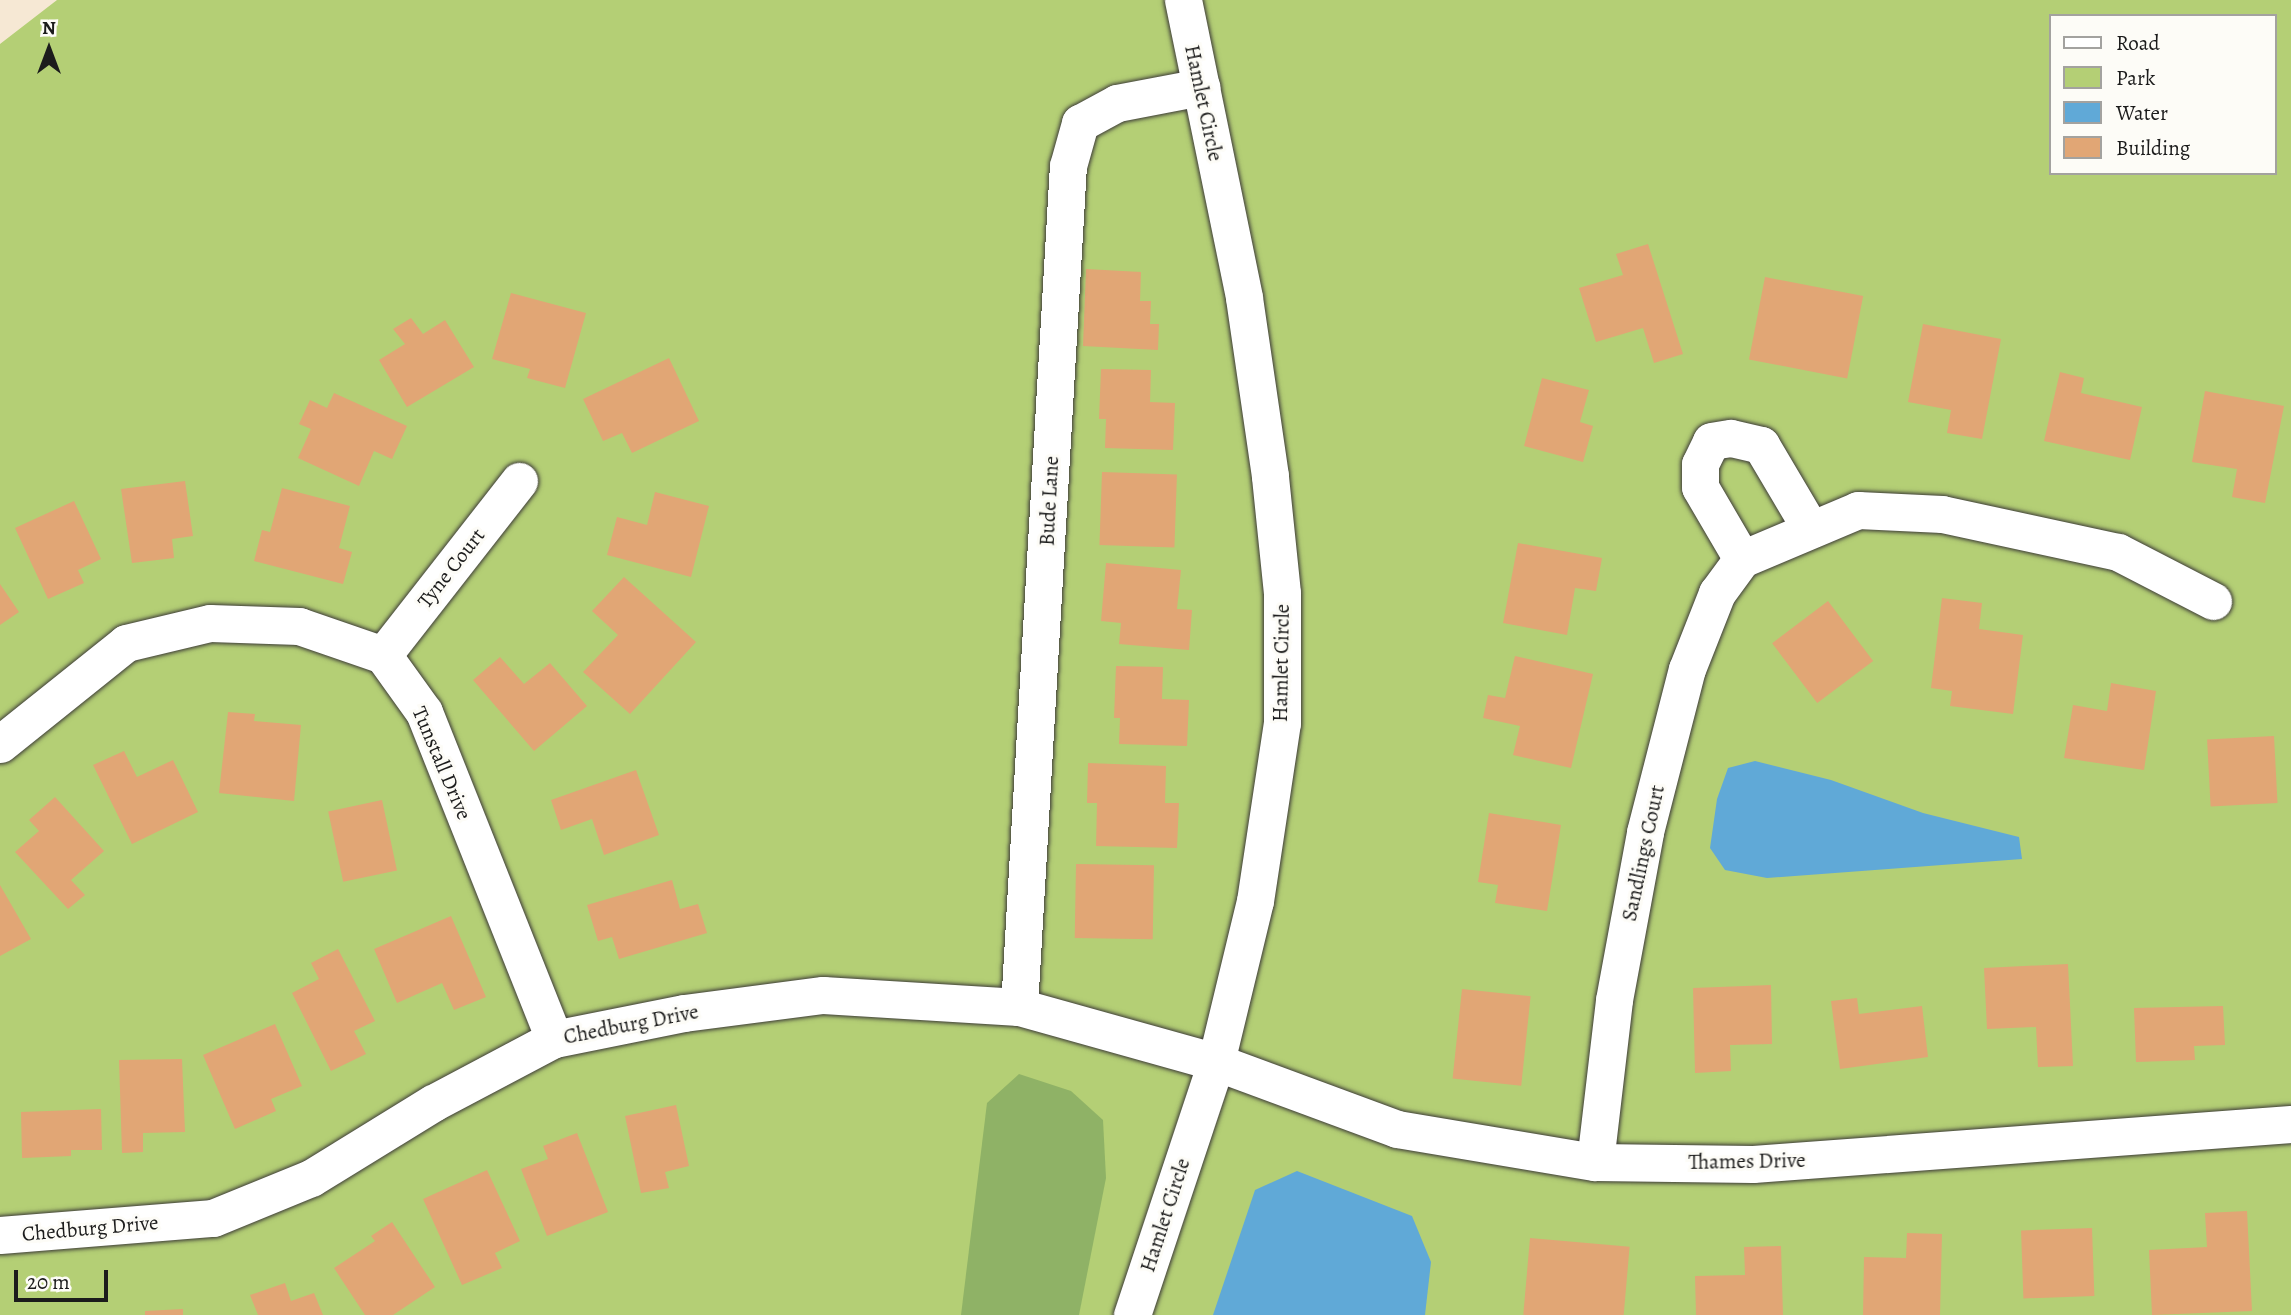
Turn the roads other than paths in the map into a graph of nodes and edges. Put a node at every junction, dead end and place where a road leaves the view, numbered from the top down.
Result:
1 (1183, 0) edge
2 (1200, 87) junction
3 (519, 481) dead end
4 (1810, 528) junction
5 (1742, 559) junction
6 (2213, 601) dead end
7 (383, 655) junction
8 (0, 744) edge
9 (1019, 1007) junction
10 (554, 1039) junction
11 (1216, 1062) junction
12 (2291, 1124) edge
13 (1595, 1162) junction
14 (0, 1235) edge
15 (1132, 1315) edge

1 - 2 street, Hamlet Circle
2 - 9 street, Bude Lane
2 - 11 street, Hamlet Circle
3 - 7 street, Tyne Court
4 - 5 street, Sandlings Court
4 - 5 street
4 - 6 street, Sandlings Court
5 - 13 street, Sandlings Court
7 - 8 street
7 - 10 street, Tunstall Drive
9 - 10 street, Chedburg Drive
9 - 11 street, Chedburg Drive
10 - 14 street, Chedburg Drive
11 - 13 street, Thames Drive
11 - 15 street, Hamlet Circle
12 - 13 street, Thames Drive

